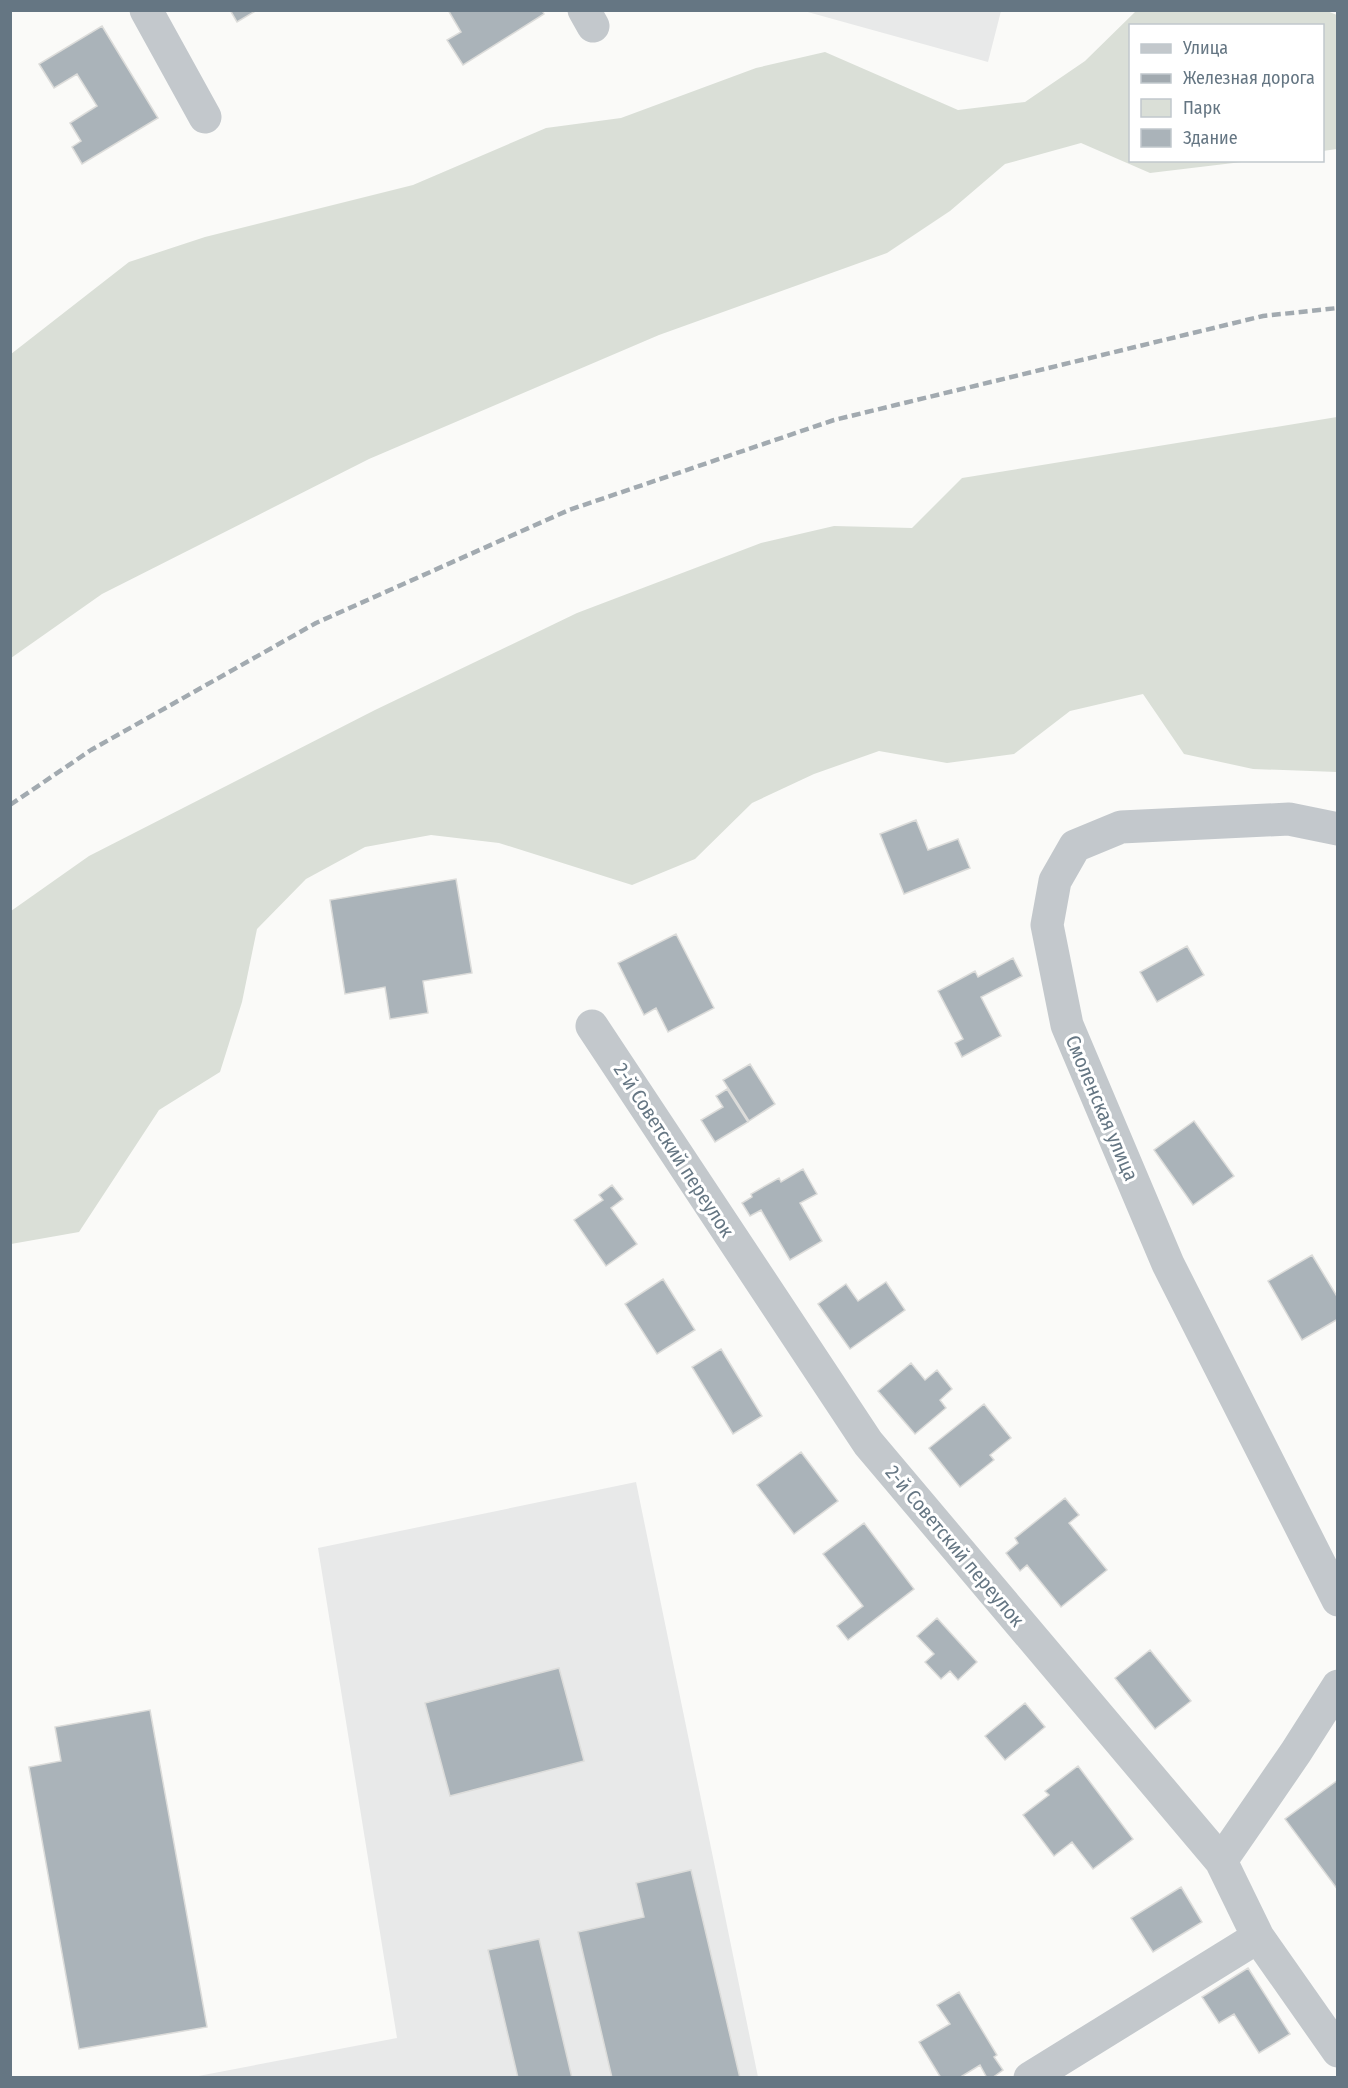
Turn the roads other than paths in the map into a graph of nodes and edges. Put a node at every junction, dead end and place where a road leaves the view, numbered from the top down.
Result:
1 (146, 10) edge
2 (205, 117) dead end
3 (1338, 829) edge
4 (592, 1026) dead end
5 (1338, 1600) edge
6 (1338, 1686) edge
7 (1221, 1861) junction
8 (1258, 1937) junction
9 (1338, 2051) edge
10 (1030, 2078) edge

1 - 2 street
3 - 5 street, Смоленская улица
4 - 7 street, 2-й Советский переулок
6 - 7 street
7 - 8 street, 2-й Советский переулок
8 - 9 street, 2-й Советский переулок
8 - 10 street

